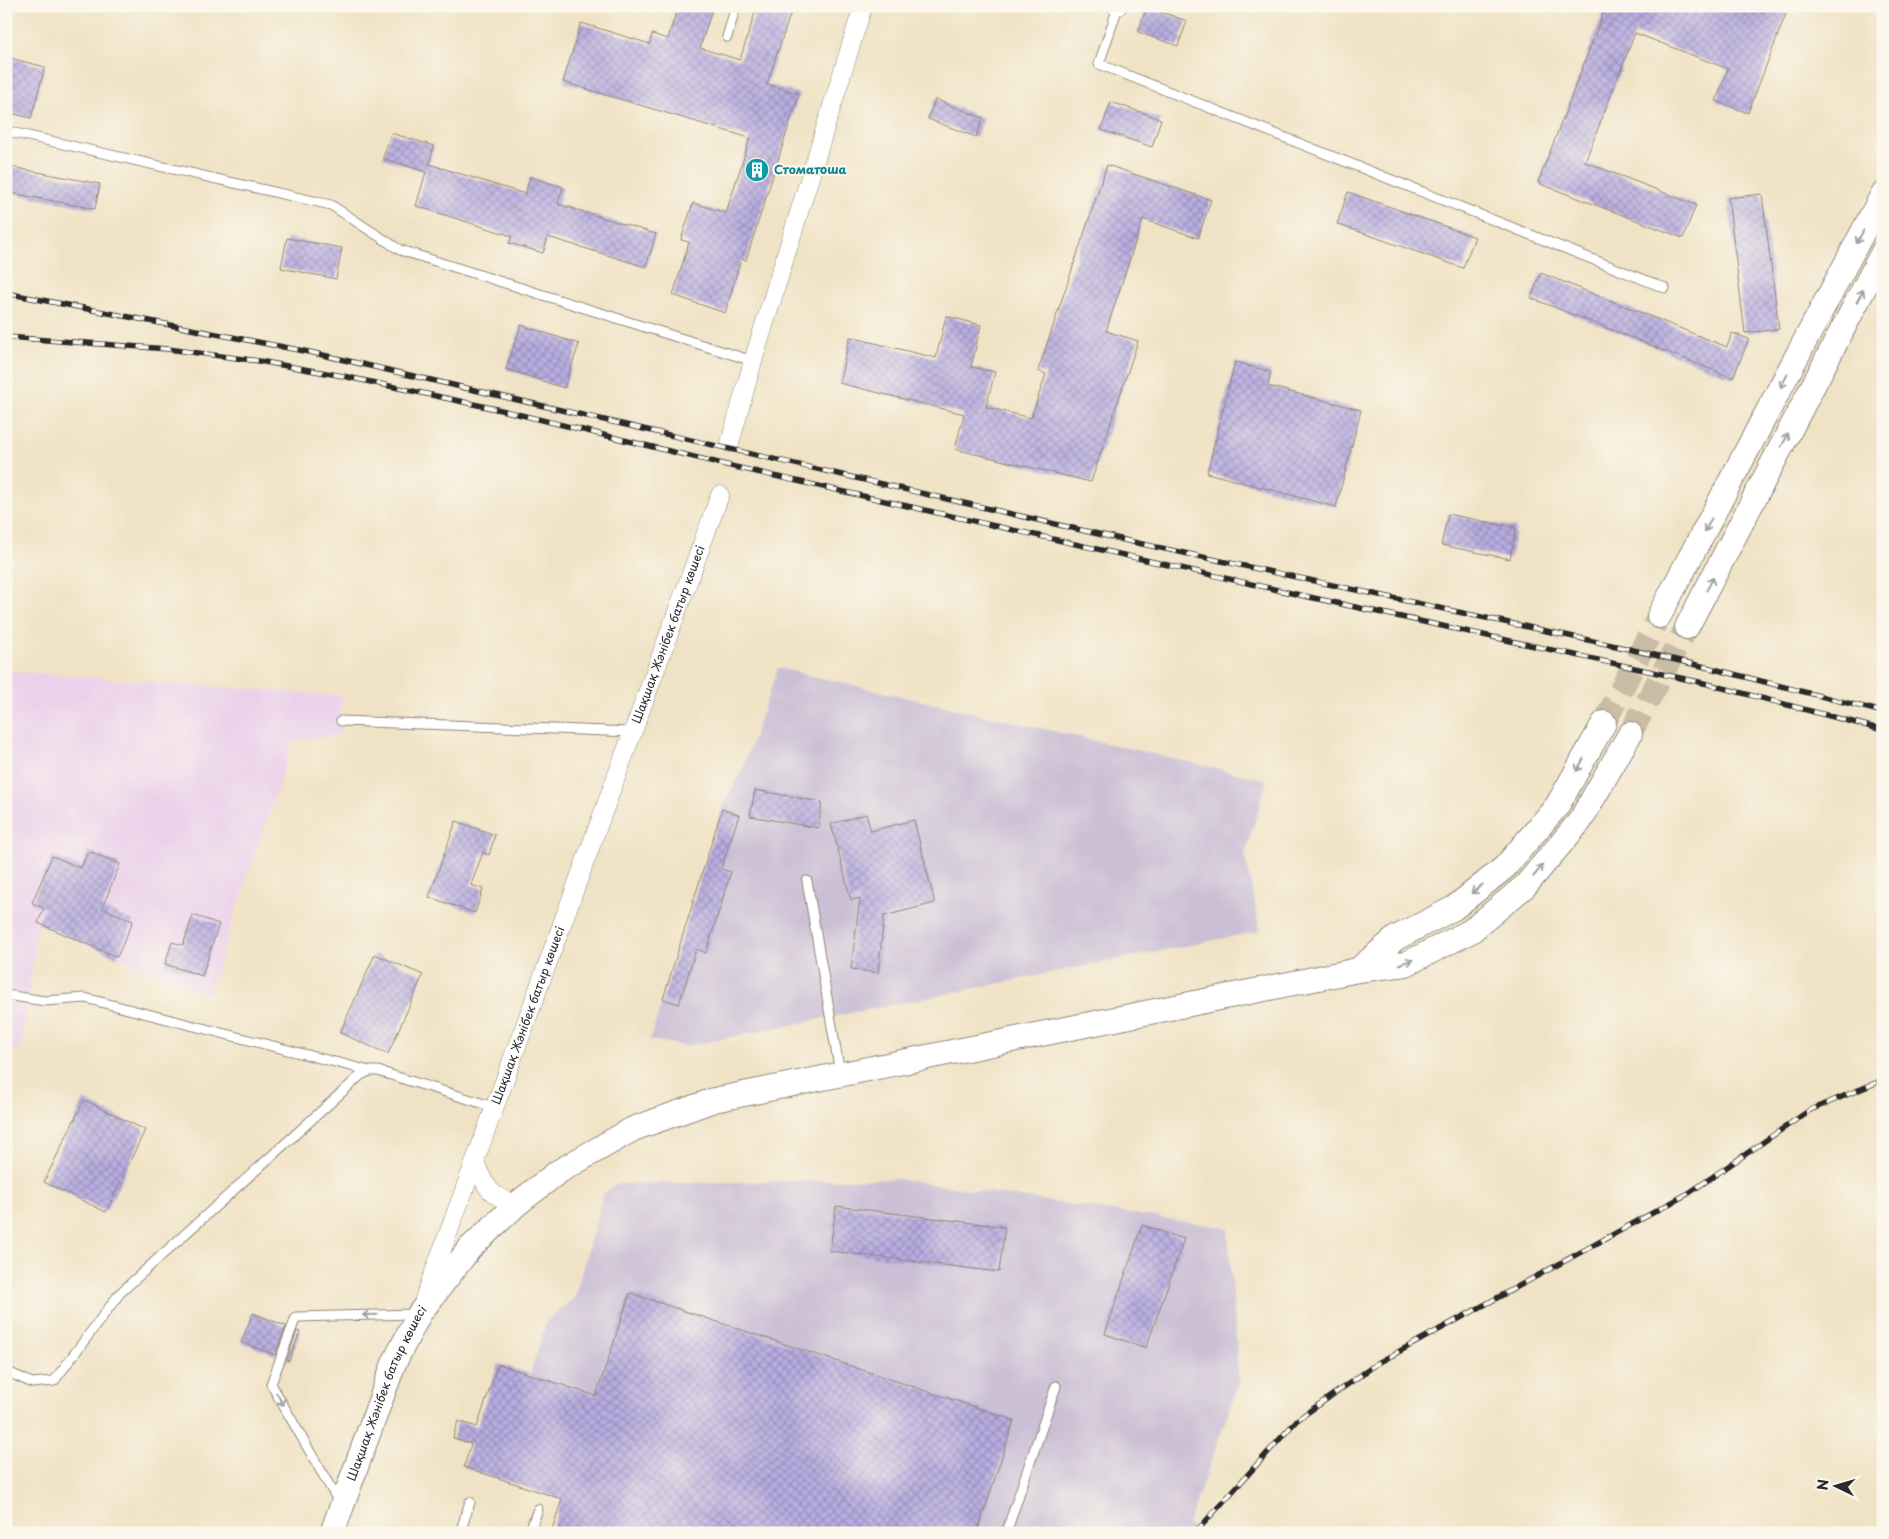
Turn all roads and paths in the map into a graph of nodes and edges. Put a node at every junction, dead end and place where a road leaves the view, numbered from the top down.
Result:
1 (736, 6) edge
2 (863, 6) edge
3 (1117, 6) edge
4 (726, 37) dead end
5 (6, 131) edge
6 (1883, 194) edge
7 (1883, 252) edge
8 (1666, 288) dead end
9 (753, 361) junction
10 (730, 443) dead end
11 (720, 495) dead end
12 (1660, 616) tunnel mouth
13 (1687, 628) tunnel mouth
14 (341, 722) dead end
15 (1604, 723) tunnel mouth
16 (632, 732) junction
17 (1630, 734) tunnel mouth
18 (807, 881) dead end
19 (1358, 970) junction
20 (6, 994) edge
21 (370, 1071) junction
22 (840, 1073) junction
23 (494, 1107) junction
24 (475, 1161) junction
25 (517, 1204) junction
26 (418, 1314) junction
27 (6, 1371) edge
28 (1056, 1386) dead end
29 (470, 1502) dead end
30 (342, 1508) junction
31 (538, 1509) dead end
32 (332, 1533) edge
33 (460, 1533) edge
34 (529, 1533) edge
35 (1006, 1533) edge

1 - 4 lane
2 - 9 street
3 - 8 lane
5 - 9 lane
6 -> 12 main road
13 -> 7 main road
9 - 10 street
11 - 16 street, Шақшақ Жәнібек батыр көшесі
14 - 16 lane
15 -> 19 main road
16 - 23 street, Шақшақ Жәнібек батыр көшесі
19 -> 17 main road
18 - 22 lane
19 - 22 main road
20 - 21 lane
21 - 23 lane
21 - 27 lane
22 - 25 main road
23 - 24 street, Шақшақ Жәнібек батыр көшесі
24 - 25 street
24 - 26 street, Шақшақ Жәнібек батыр көшесі
25 - 26 main road
26 - 30 main road, Шақшақ Жәнібек батыр көшесі
26 -> 30 lane
28 - 35 lane
29 - 33 lane
30 - 32 main road, Шақшақ Жәнібек батыр көшесі
31 - 34 lane

